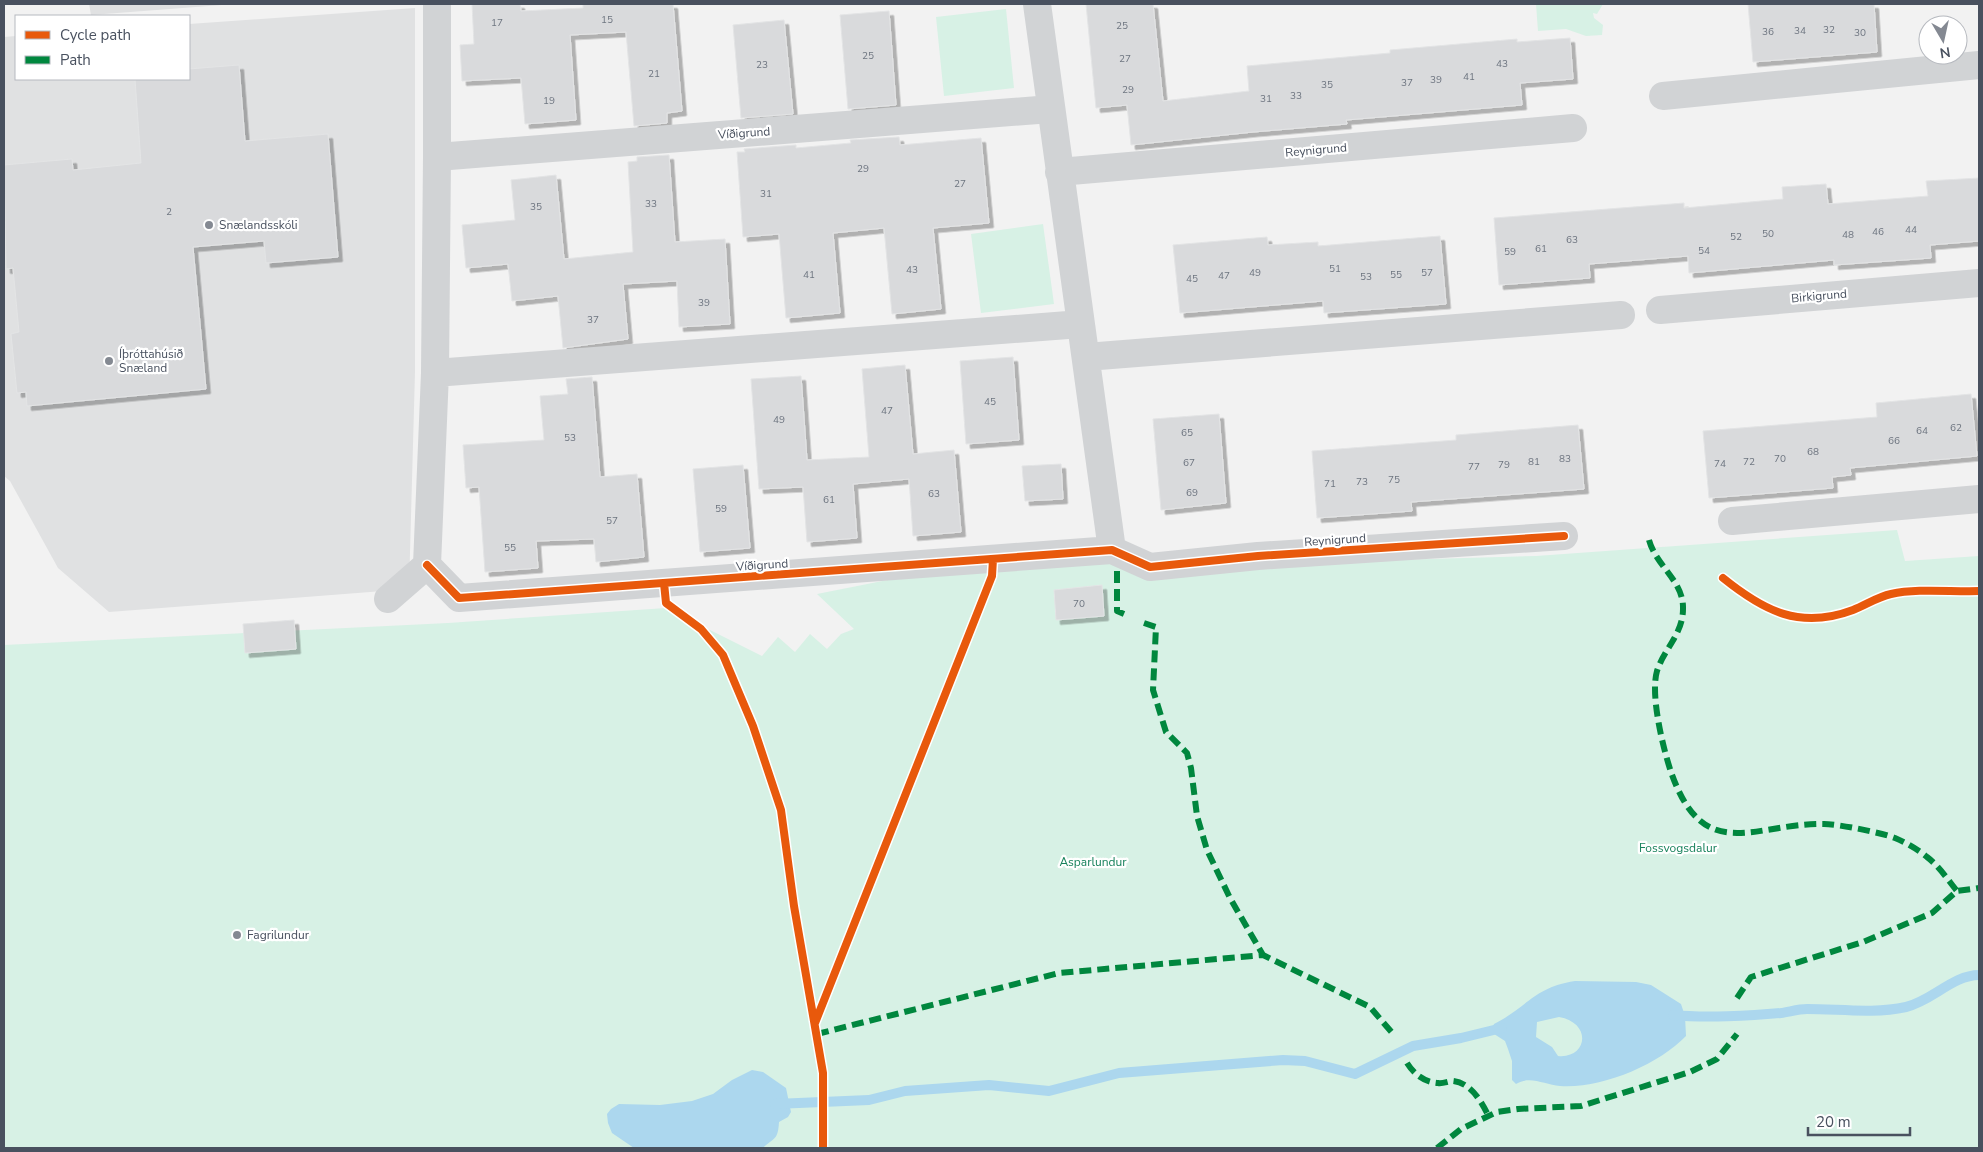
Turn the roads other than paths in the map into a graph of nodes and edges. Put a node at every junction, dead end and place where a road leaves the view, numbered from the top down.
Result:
1 (437, 4) edge
2 (1036, 4) edge
3 (1979, 65) edge
4 (1663, 96) dead end
5 (1051, 109) junction
6 (1573, 128) dead end
7 (437, 157) junction
8 (1060, 172) junction
9 (1979, 283) edge
10 (1660, 310) dead end
11 (1621, 315) dead end
12 (1082, 324) junction
13 (1086, 358) junction
14 (435, 373) junction
15 (1979, 499) edge
16 (1732, 521) dead end
17 (1564, 536) dead end
18 (1112, 550) junction
19 (427, 565) junction
20 (388, 599) dead end

1 - 7 street
2 - 5 street
3 - 4 street
5 - 7 street, Víðigrund
5 - 8 street
6 - 8 street, Reynigrund
7 - 14 street
8 - 12 street
9 - 10 street, Birkigrund
11 - 13 street
12 - 13 street
12 - 14 street
13 - 18 street
14 - 19 street
15 - 16 street
17 - 18 street, Reynigrund
18 - 19 street, Víðigrund
19 - 20 street

